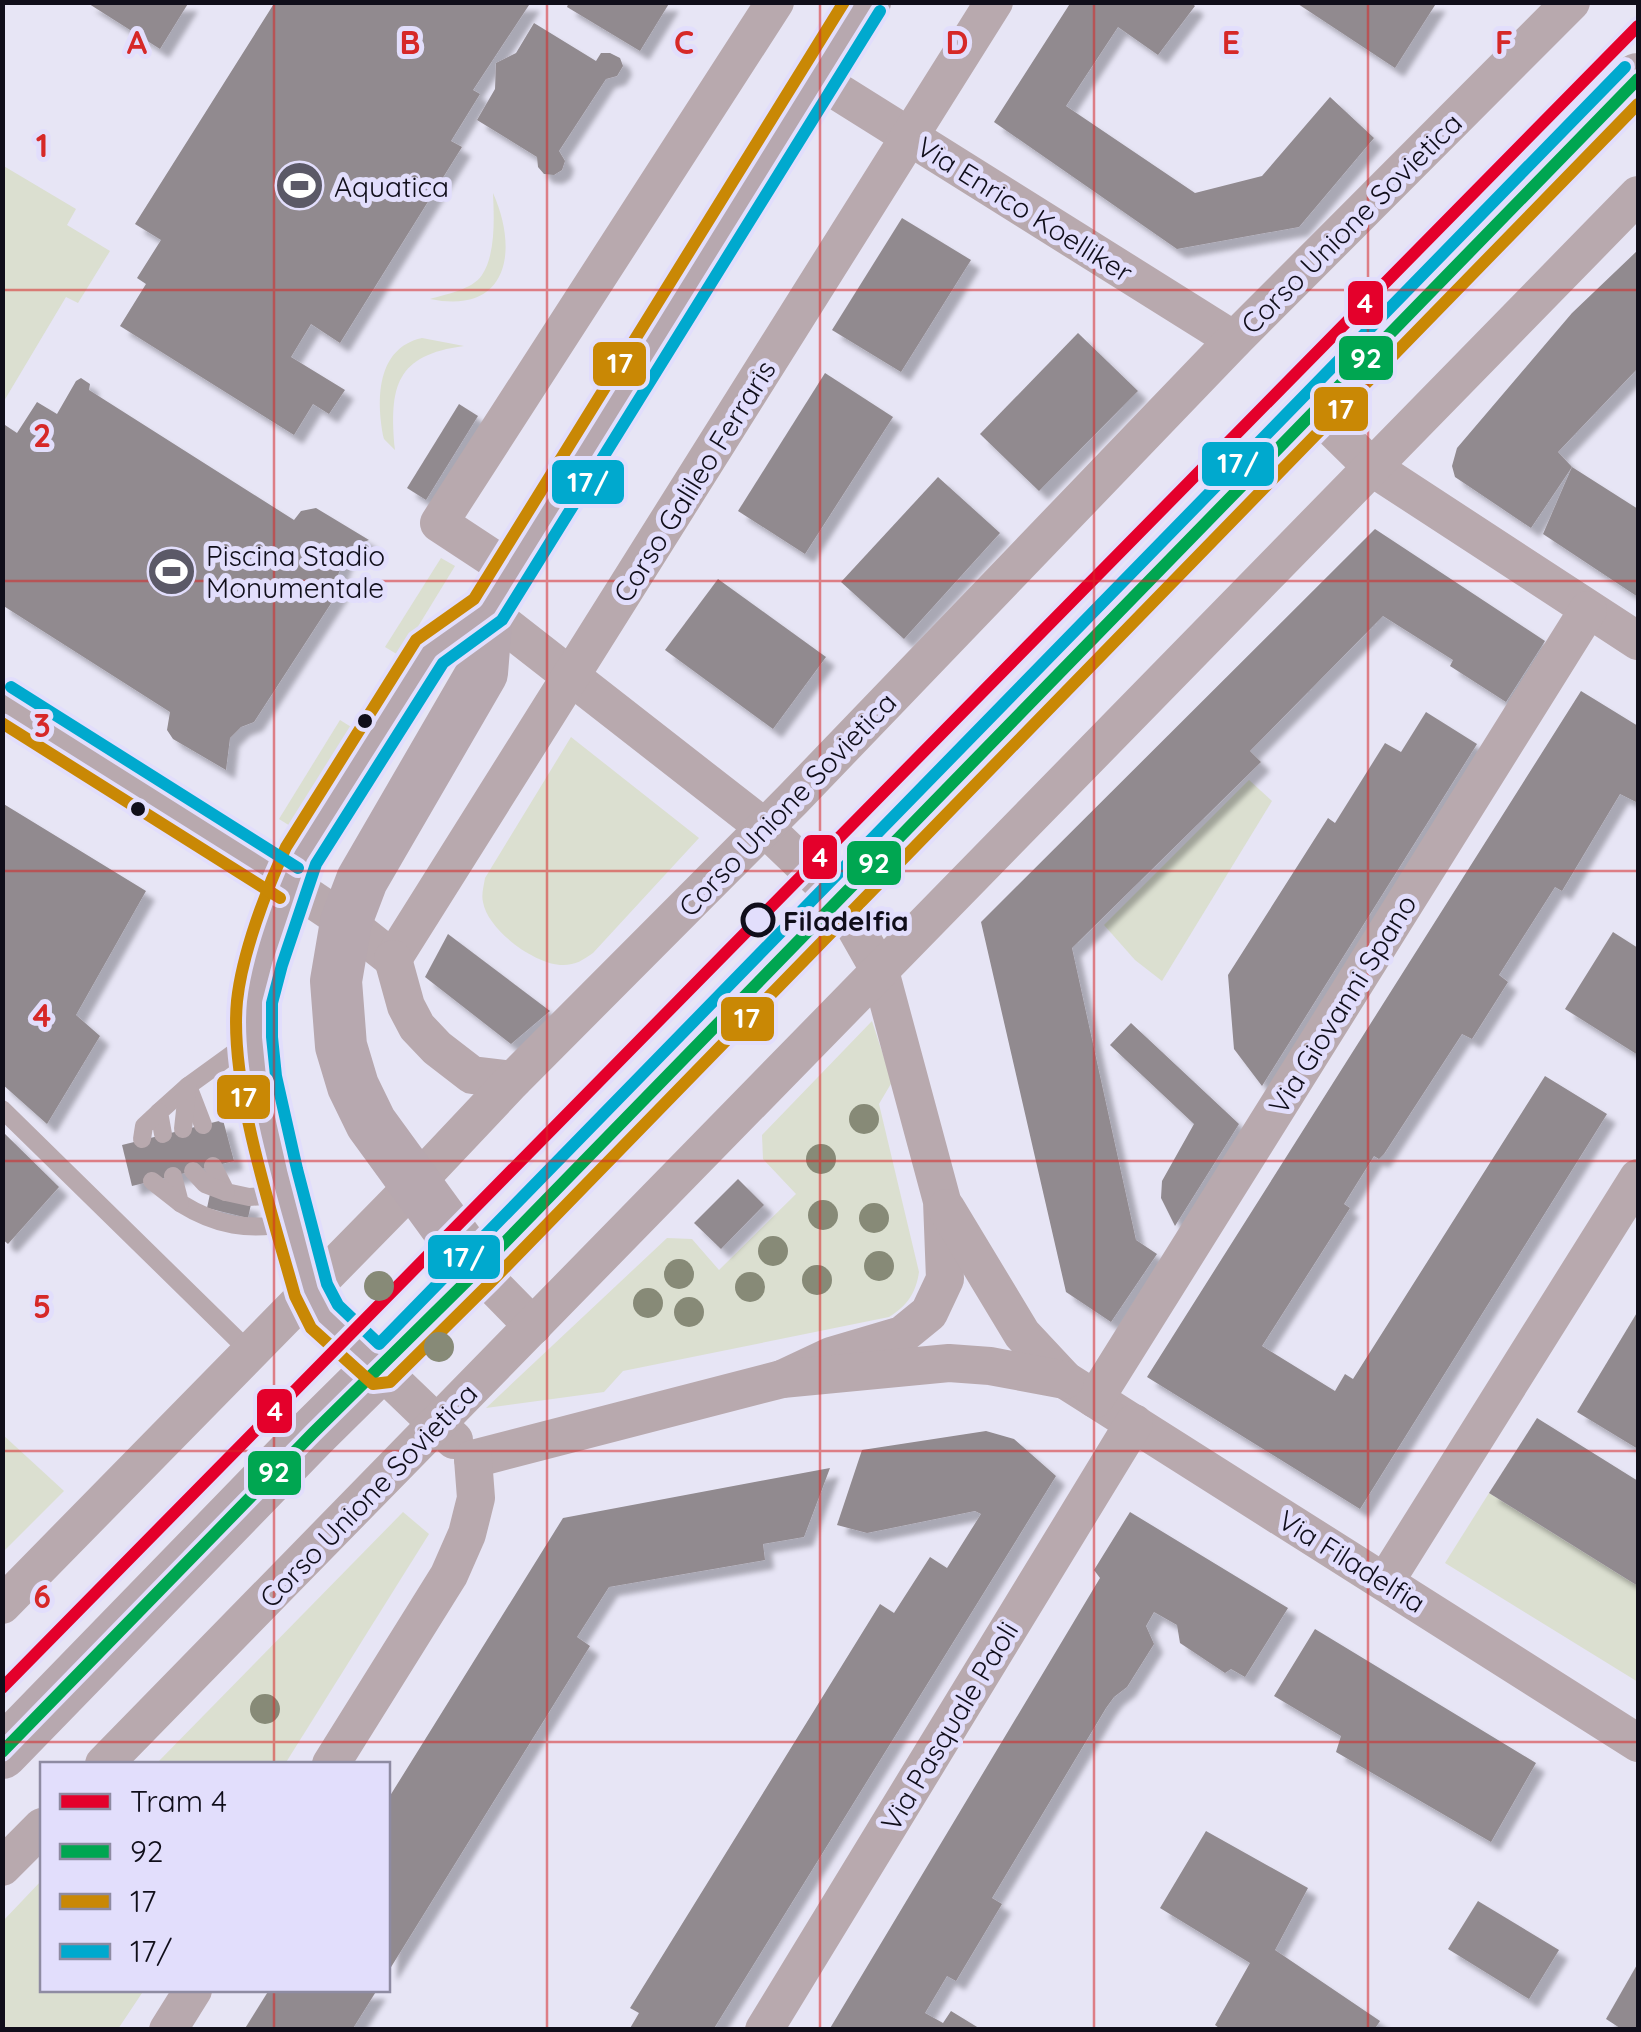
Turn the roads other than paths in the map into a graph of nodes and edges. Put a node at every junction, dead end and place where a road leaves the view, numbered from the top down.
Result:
1 (775, 2) edge
2 (864, 2) edge
3 (994, 2) edge
4 (1571, 2) edge
5 (816, 78) junction
6 (1638, 79) edge
7 (911, 136) junction
8 (1638, 195) edge
9 (1234, 340) junction
10 (1316, 412) junction
11 (1373, 468) junction
12 (500, 591) junction
13 (1588, 610) junction
14 (1638, 641) edge
15 (571, 676) junction
16 (2, 702) edge
17 (764, 828) junction
18 (288, 883) junction
19 (839, 899) junction
20 (346, 922) junction
21 (393, 959) junction
22 (880, 971) junction
23 (254, 1038) junction
24 (513, 1080) junction
25 (188, 1086) junction
26 (2, 1109) edge
27 (159, 1112) junction
28 (203, 1125) dead end
29 (183, 1129) dead end
30 (162, 1134) dead end
31 (142, 1140) dead end
32 (214, 1166) dead end
33 (193, 1171) dead end
34 (172, 1176) dead end
35 (1638, 1178) edge
36 (152, 1182) dead end
37 (414, 1185) junction
38 (226, 1192) junction
39 (942, 1201) junction
40 (180, 1203) junction
41 (289, 1209) junction
42 (478, 1270) junction
43 (311, 1290) junction
44 (533, 1326) junction
45 (250, 1352) junction
46 (379, 1368) junction
47 (782, 1380) junction
48 (1080, 1389) junction
49 (1134, 1423) junction
50 (438, 1424) junction
51 (474, 1459) junction
52 (1385, 1582) junction
53 (2, 1605) edge
54 (1638, 1743) edge
55 (2, 1752) edge
56 (106, 1762) edge
57 (333, 1762) edge
58 (40, 1829) edge
59 (2, 1868) edge
60 (191, 1992) edge
61 (168, 2030) edge
62 (764, 2030) edge

1 - 12 street
2 - 5 main road
3 - 7 street, Corso Galileo Ferraris
4 - 9 street, Corso Unione Sovietica
5 - 7 street, Via Enrico Koelliker
5 - 12 main road
6 - 10 main road
7 - 9 street, Via Enrico Koelliker
7 - 15 street, Corso Galileo Ferraris
8 - 11 street, Corso Unione Sovietica
9 - 17 street, Corso Unione Sovietica
10 - 11 street
10 - 19 main road
11 - 13 street
11 - 22 street, Corso Unione Sovietica
12 - 15 street
12 - 18 main road
12 - 20 main road
13 - 14 street
13 - 48 street, Via Giovanni Spano
15 - 17 street
15 - 21 street, Corso Galileo Ferraris
16 - 18 street
17 - 19 street
17 - 24 street, Corso Unione Sovietica
18 - 20 street
18 - 23 main road
19 - 22 street
19 - 42 main road
20 - 21 street
20 - 37 main road
21 - 24 street
22 - 39 street
22 - 44 street, Corso Unione Sovietica
23 - 25 lane
23 - 41 main road
24 - 37 street, Corso Unione Sovietica
25 - 27 lane
25 - 28 lane
25 - 29 lane
26 - 45 lane
27 - 30 lane
27 - 31 lane
32 - 38 lane
33 - 38 lane
34 - 40 lane
35 - 52 street
36 - 40 lane
37 - 42 main road
37 - 43 street, Corso Unione Sovietica
38 - 41 lane
39 - 47 street
39 - 48 street
40 - 41 lane
41 - 43 main road
42 - 44 street
42 - 46 main road
43 - 45 street, Corso Unione Sovietica
43 - 46 main road
44 - 50 street, Corso Unione Sovietica
45 - 53 street, Corso Unione Sovietica
46 - 50 street
46 - 55 main road
47 - 48 street
47 - 51 street
48 - 49 street, Via Filadelfia
49 - 52 street, Via Filadelfia
49 - 62 street, Via Pasquale Paoli
50 - 51 street
50 - 56 street, Corso Unione Sovietica
51 - 57 street
52 - 54 street, Via Filadelfia
58 - 59 street
60 - 61 street

